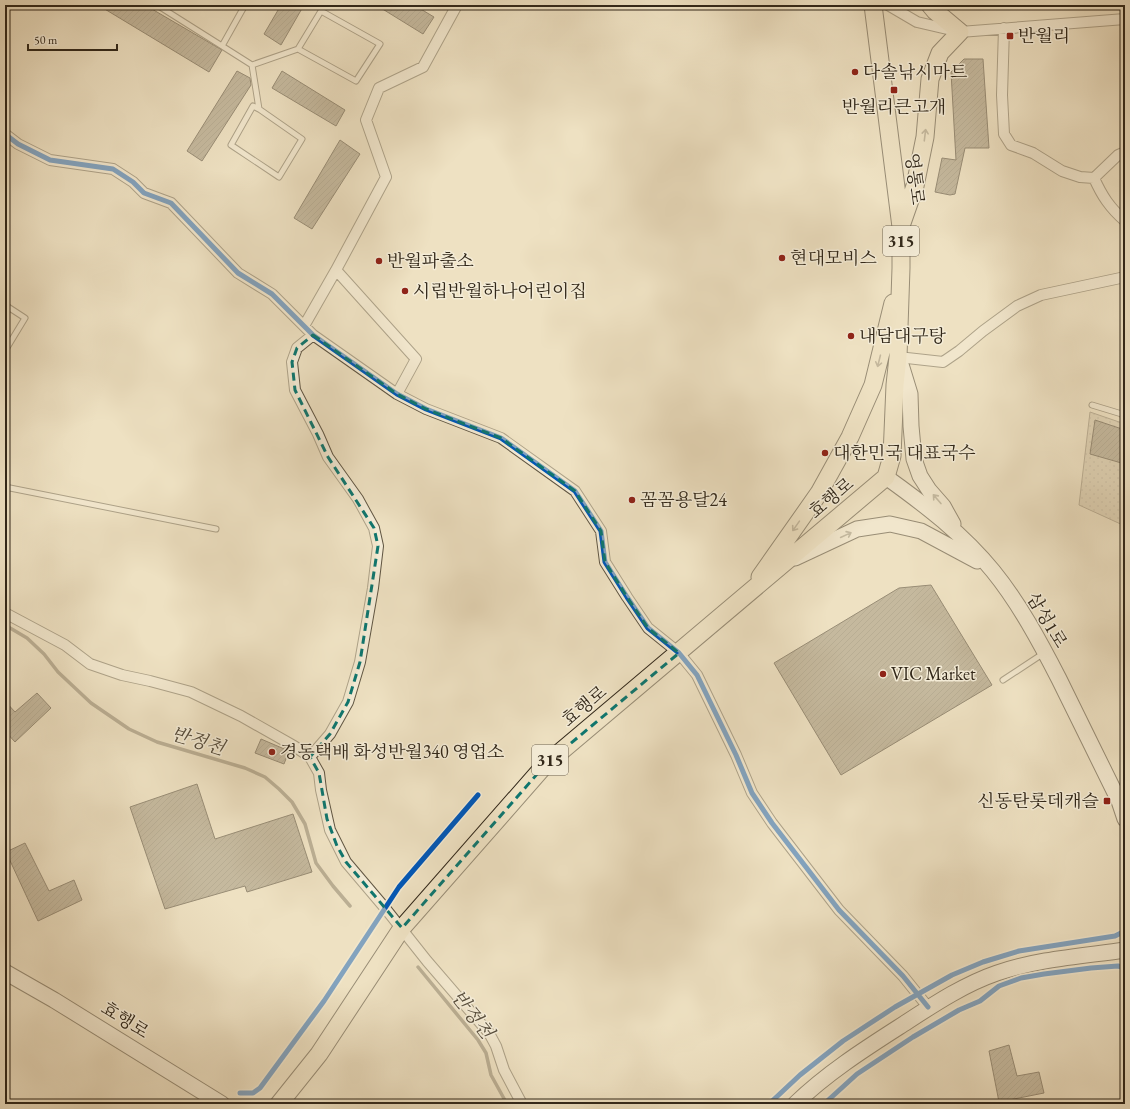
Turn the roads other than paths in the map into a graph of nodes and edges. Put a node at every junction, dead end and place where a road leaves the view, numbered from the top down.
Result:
1 (157, 5) edge
2 (245, 5) edge
3 (457, 5) edge
4 (873, 5) edge
5 (888, 5) edge
6 (930, 5) edge
7 (1125, 19) edge
8 (1004, 28) junction
9 (960, 32) junction
10 (222, 46) junction
11 (298, 49) junction
12 (252, 65) junction
13 (259, 109) junction
14 (5, 134) edge
15 (1125, 152) edge
16 (1094, 178) junction
17 (1125, 221) edge
18 (901, 227) junction
19 (901, 268) junction
20 (336, 270) junction
21 (1125, 277) edge
22 (5, 305) edge
23 (304, 326) junction
24 (313, 335) junction
25 (5, 351) edge
26 (898, 357) junction
27 (397, 394) junction
28 (1092, 405) dead end
29 (1125, 415) edge
30 (886, 477) junction
31 (5, 486) edge
32 (216, 529) dead end
33 (957, 532) junction
34 (785, 563) junction
35 (993, 570) junction
36 (745, 597) junction
37 (5, 613) edge
38 (679, 653) junction
39 (1045, 653) junction
40 (1003, 680) dead end
41 (310, 757) junction
42 (1122, 801) edge
43 (1125, 819) edge
44 (402, 928) junction
45 (1125, 950) edge
46 (5, 972) edge
47 (928, 1007) junction
48 (222, 1104) edge
49 (279, 1104) edge
50 (522, 1104) edge
51 (795, 1104) edge

1 - 10 lane
2 - 10 lane
3 - 20 street
4 - 18 main road, 영통로 / 315
5 - 9 street
6 - 9 main road
7 - 8 street
8 - 9 street
8 - 16 street
18 -> 9 main road
10 - 12 lane
11 - 11 lane
11 - 12 lane
12 - 13 lane
13 - 13 lane
14 - 23 street
15 - 16 street
16 - 17 street
18 - 19 main road, 영통로 / 315
19 - 26 main road, 영통로 / 315
19 -> 36 main road, 315
20 - 23 street
20 - 27 street
21 - 26 street
22 - 25 lane
23 - 24 street
24 - 27 street
24 - 41 street
26 - 30 main road, 영통로 / 315
33 -> 26 main road
27 - 38 street
28 - 29 lane
30 - 33 main road, 삼성1로
30 - 34 main road, 효행로 / 315
31 - 32 lane
33 - 35 main road, 삼성1로
34 -> 35 main road
34 - 36 main road, 효행로 / 315
35 - 39 main road, 삼성1로
36 - 38 main road, 효행로 / 315
37 - 41 street
38 - 44 main road, 효행로 / 315
38 - 47 street
39 - 40 lane
39 - 42 main road, 삼성1로
41 - 44 street
42 - 43 main road, 삼성1로
44 - 49 main road, 효행로 / 315
44 - 50 street
45 - 47 main road
46 - 48 main road, 효행로
47 - 51 main road

